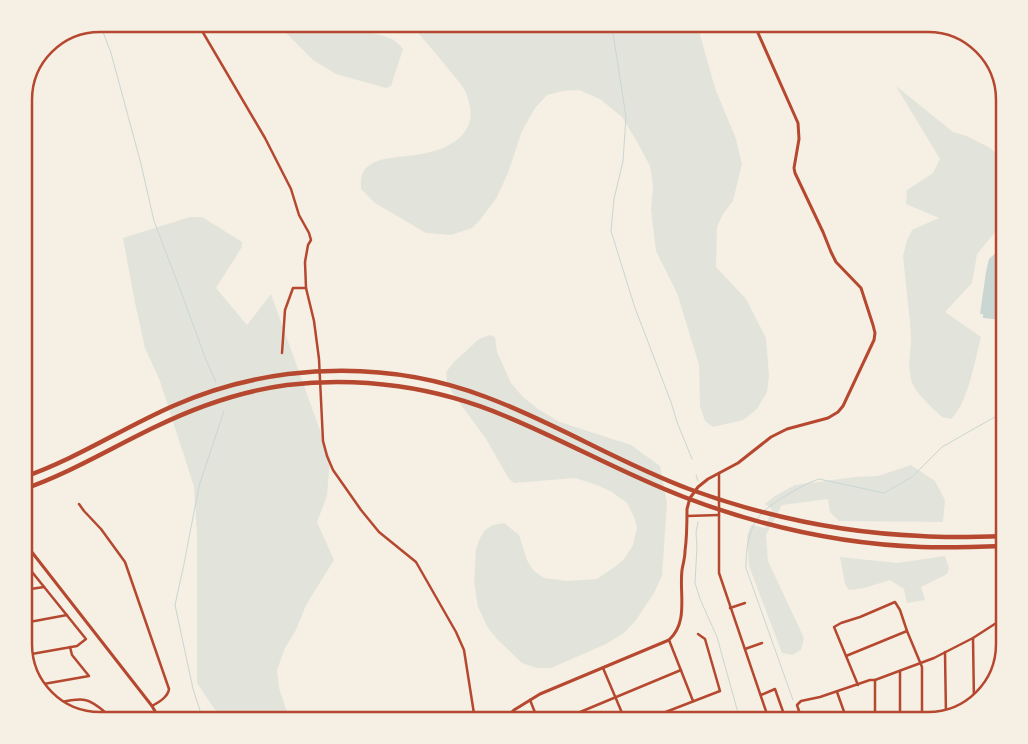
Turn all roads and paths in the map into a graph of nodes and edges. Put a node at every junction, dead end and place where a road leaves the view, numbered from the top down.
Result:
1 (203, 33) edge
2 (758, 33) edge
3 (306, 288) junction
4 (282, 353) dead end
5 (719, 473) junction
6 (33, 474) edge
7 (33, 486) edge
8 (79, 504) dead end
9 (719, 515) junction
10 (687, 516) junction
11 (996, 536) edge
12 (996, 546) edge
13 (33, 554) edge
14 (33, 573) edge
15 (44, 586) junction
16 (33, 588) edge
17 (745, 603) dead end
18 (730, 608) junction
19 (67, 615) junction
20 (33, 621) edge
21 (996, 623) edge
22 (907, 630) junction
23 (698, 634) dead end
24 (973, 638) junction
25 (669, 640) junction
26 (762, 643) dead end
27 (70, 647) junction
28 (745, 649) junction
29 (945, 652) junction
30 (34, 654) edge
31 (846, 656) junction
32 (922, 663) junction
33 (603, 668) junction
34 (681, 670) junction
35 (900, 671) junction
36 (875, 680) junction
37 (46, 684) edge
38 (858, 685) junction
39 (837, 692) junction
40 (974, 694) edge
41 (761, 695) junction
42 (616, 698) junction
43 (530, 700) junction
44 (694, 700) junction
45 (66, 702) edge
46 (152, 706) junction
47 (946, 709) edge
48 (103, 711) edge
49 (155, 712) edge
50 (474, 712) edge
51 (512, 712) edge
52 (535, 712) edge
53 (580, 712) edge
54 (622, 712) edge
55 (665, 712) edge
56 (766, 712) edge
57 (783, 712) edge
58 (799, 712) edge
59 (844, 712) edge
60 (875, 712) edge
61 (900, 712) edge
62 (922, 712) edge

1 - 3 street
2 - 5 street
3 - 4 street
3 - 50 street
5 - 9 street
5 - 10 street
6 - 11 highway
7 - 12 highway
8 - 46 street
9 - 10 street
9 - 18 street
10 - 25 street
13 - 46 street
14 - 15 street
15 - 16 street
15 - 19 street
17 - 18 street
18 - 28 street
19 - 20 street
19 - 27 street
21 - 24 street
22 - 31 street
22 - 31 street
22 - 32 street
23 - 44 street
24 - 29 street
24 - 40 street
25 - 33 street
25 - 34 street
26 - 28 street
27 - 30 street
27 - 37 street
28 - 41 street
29 - 32 street
29 - 47 street
31 - 38 street
32 - 35 street
32 - 62 street
33 - 42 street
33 - 43 street
34 - 42 street
34 - 44 street
35 - 36 street
35 - 61 street
36 - 38 street
36 - 60 street
38 - 39 street
39 - 58 street
39 - 59 street
41 - 56 street
41 - 57 street
42 - 53 street
42 - 54 street
43 - 51 street
43 - 52 street
44 - 55 street
45 - 48 street
46 - 49 street

